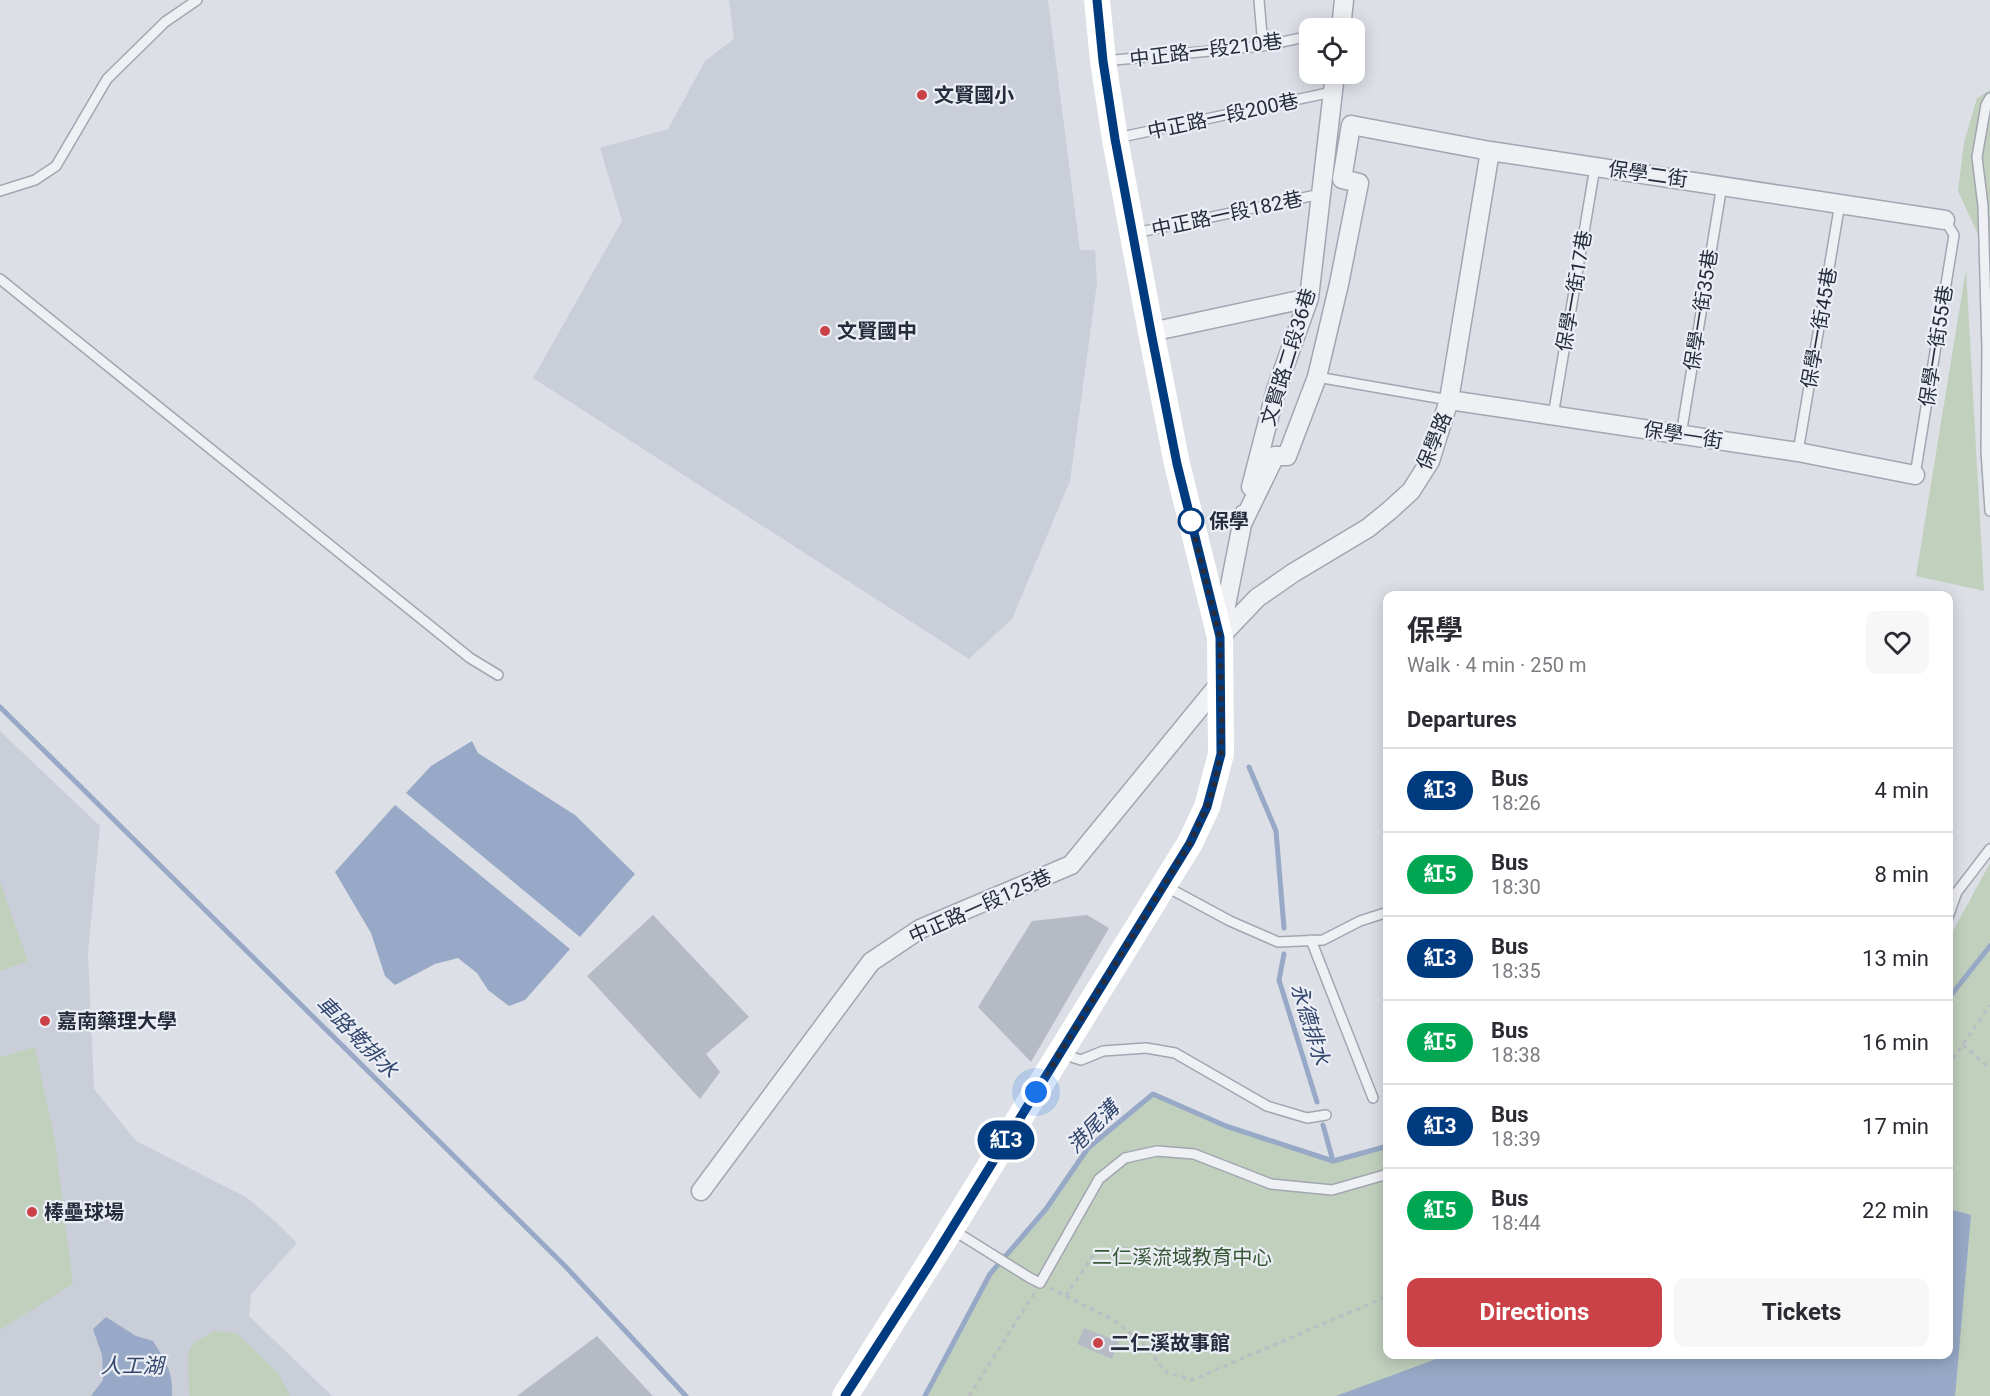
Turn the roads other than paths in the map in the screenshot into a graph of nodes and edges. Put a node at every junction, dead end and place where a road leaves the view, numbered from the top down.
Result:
1 (197, 0) edge
2 (1097, 0) edge
3 (1259, 0) edge
4 (1344, 0) edge
5 (1342, 18) edge
6 (1299, 38) edge
7 (1263, 46) junction
8 (1103, 61) junction
9 (1333, 84) edge
10 (1332, 92) junction
11 (1990, 98) edge
12 (1115, 139) junction
13 (1490, 151) junction
14 (1595, 167) junction
15 (1722, 185) junction
16 (0, 191) edge
17 (1322, 194) junction
18 (1840, 203) junction
19 (1945, 220) joint
20 (1133, 234) junction
21 (0, 279) edge
22 (1309, 298) junction
23 (1151, 332) junction
24 (1317, 377) junction
25 (1449, 400) junction
26 (1553, 416) junction
27 (1681, 435) junction
28 (1798, 452) junction
29 (1916, 475) joint
30 (1990, 511) edge
31 (1241, 526) junction
32 (1220, 637) junction
33 (498, 675) dead end
34 (1220, 683) junction
35 (1990, 849) edge
36 (1163, 885) junction
37 (1953, 903) edge
38 (1383, 914) edge
39 (1311, 940) junction
40 (1060, 1053) junction
41 (1373, 1098) dead end
42 (1326, 1115) dead end
43 (1383, 1175) edge
44 (701, 1191) dead end
45 (951, 1229) junction
46 (845, 1396) edge

1 - 16 lane
2 - 8 main road
3 - 7 lane
4 - 5 street
6 - 7 lane, 中正路一段210巷
7 - 8 lane, 中正路一段210巷
8 - 12 main road
9 - 10 street, 文賢路二段36巷
10 - 12 lane, 中正路一段200巷
10 - 17 street, 文賢路二段36巷
11 - 30 lane
12 - 20 main road
13 - 14 street, 保學二街
13 - 24 street, 保學二街
13 - 25 street, 保學路
14 - 15 street, 保學二街
14 - 26 lane, 保學一街17巷
15 - 18 street, 保學二街
15 - 27 lane, 保學一街35巷
17 - 20 lane, 中正路一段182巷
17 - 22 street, 文賢路二段36巷
18 - 19 street, 保學二街
18 - 28 lane, 保學一街45巷
19 - 29 lane, 保學一街55巷
20 - 23 main road
21 - 33 lane
22 - 23 street
22 - 31 street, 文賢路二段36巷
23 - 32 main road
24 - 25 lane
24 - 31 street
25 - 26 street, 保學一街
25 - 32 street, 保學路
26 - 27 street, 保學一街
27 - 28 street, 保學一街
28 - 29 street, 保學一街
31 - 32 street, 文賢路二段36巷
32 - 34 main road
34 - 36 main road
34 - 44 street, 中正路一段125巷
35 - 37 lane
36 - 39 lane
36 - 40 main road
38 - 39 lane
39 - 41 lane
40 - 42 lane
40 - 45 main road
43 - 45 lane
45 - 46 main road

